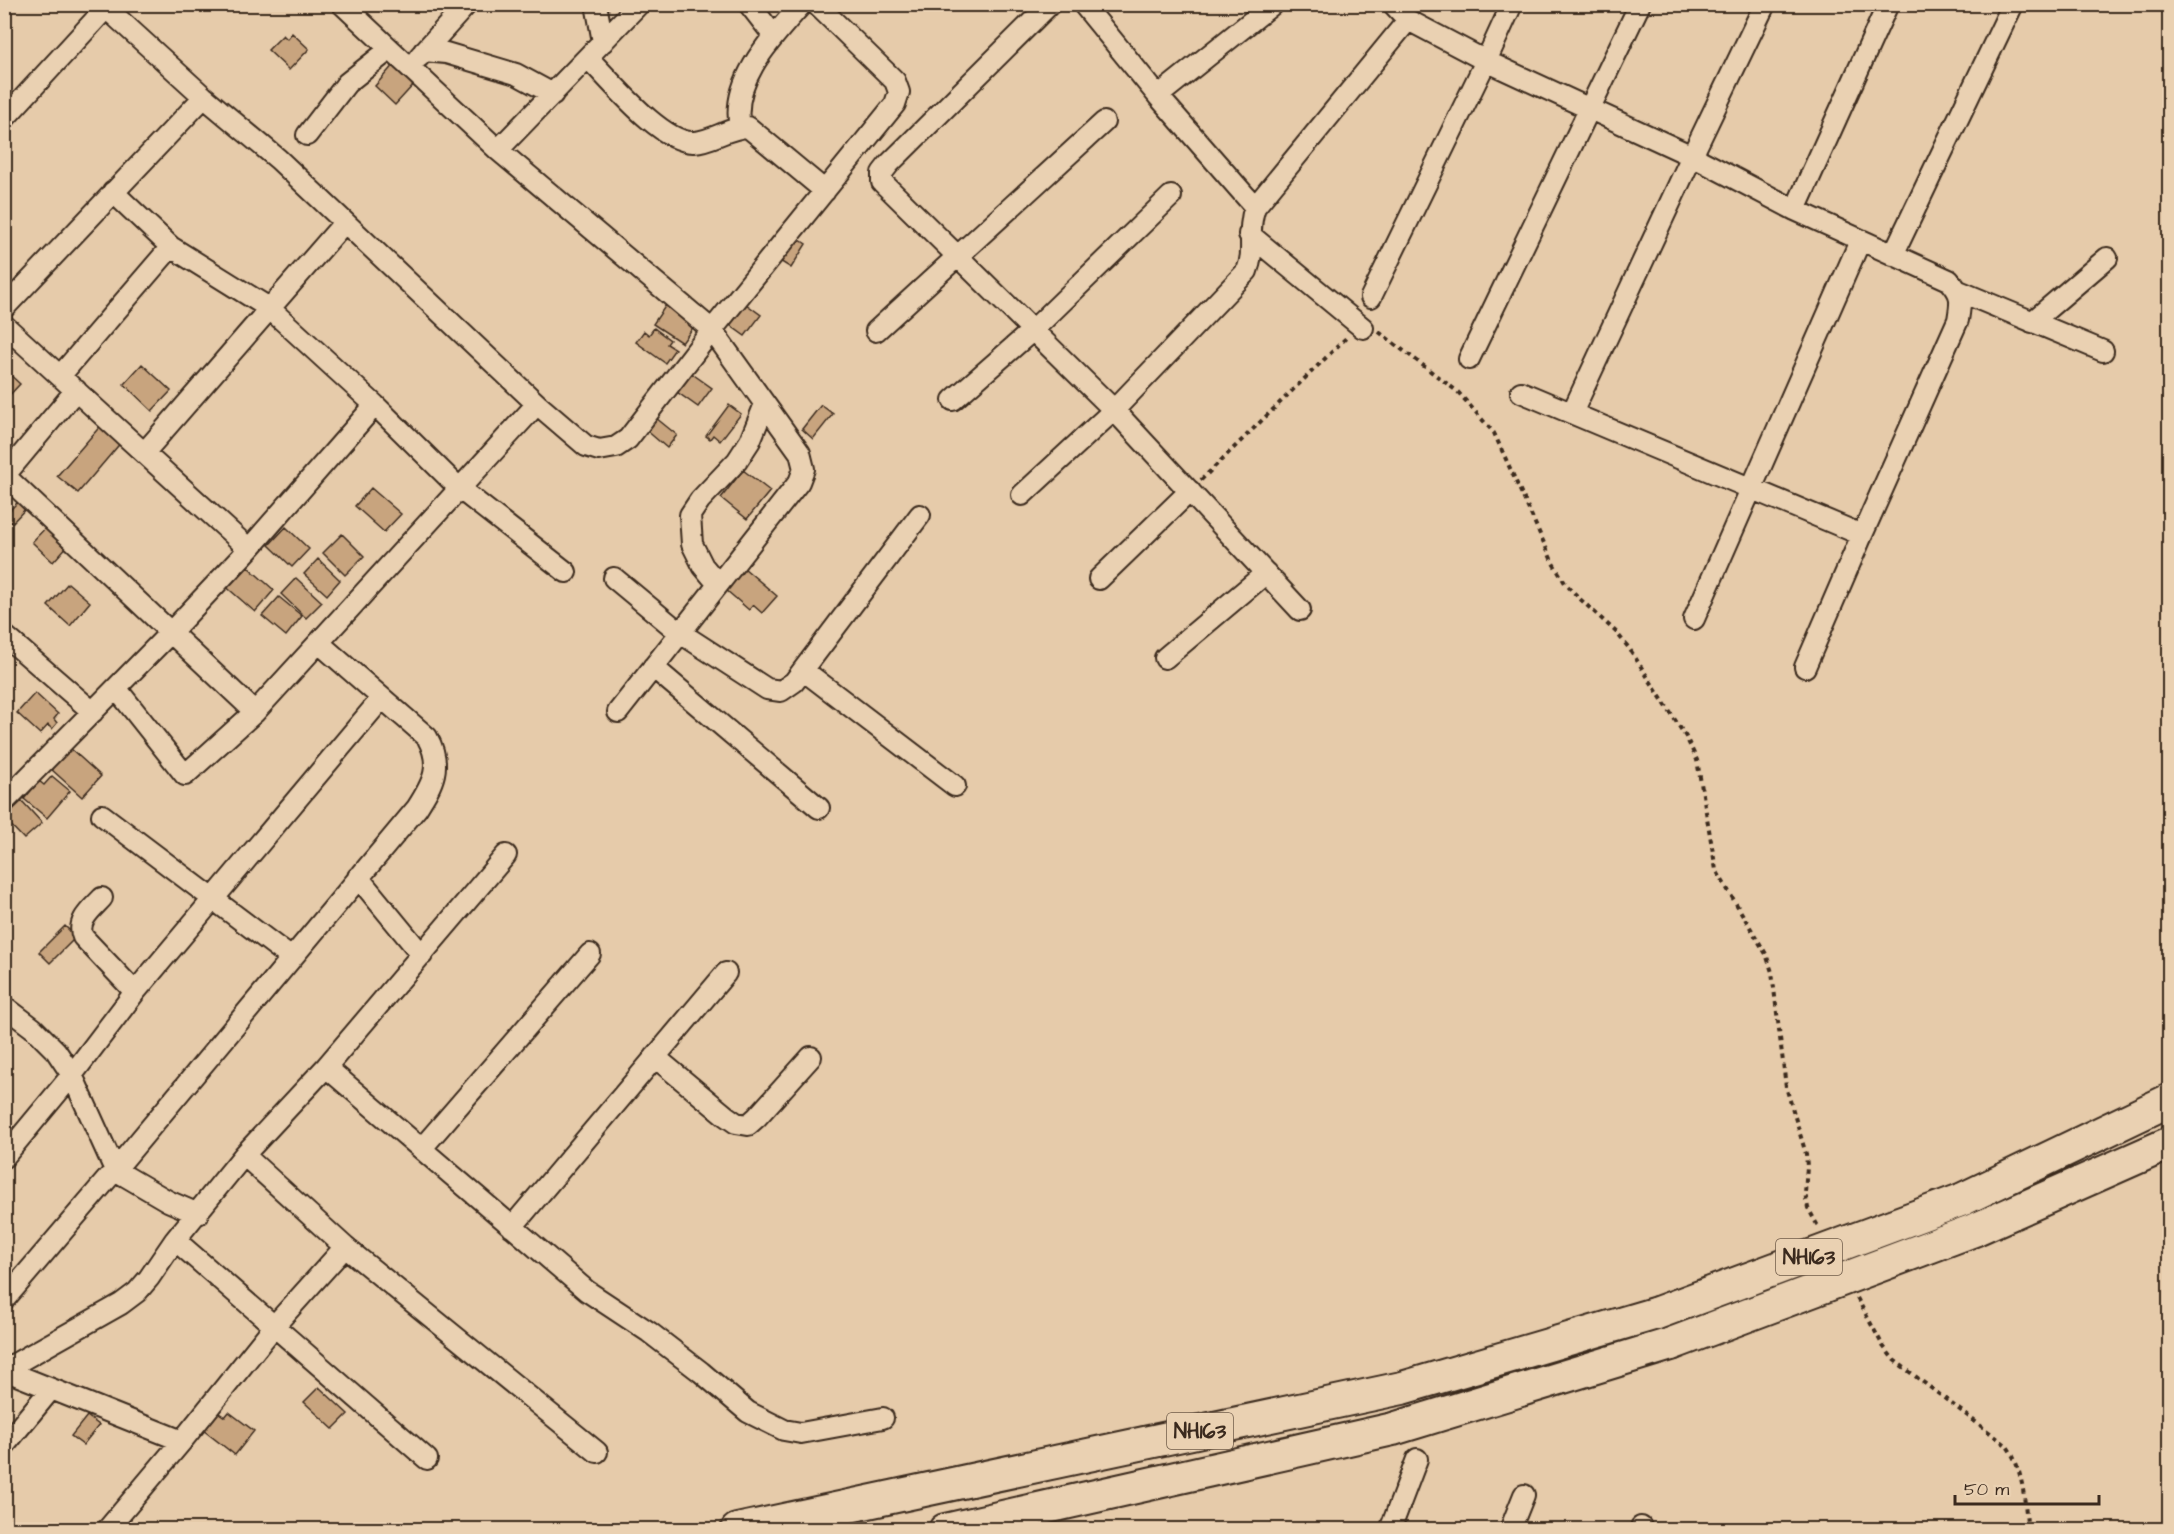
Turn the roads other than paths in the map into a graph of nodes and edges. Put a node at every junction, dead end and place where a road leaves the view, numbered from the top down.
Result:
1 (342, 4) edge
2 (467, 4) edge
3 (596, 4) edge
4 (639, 4) edge
5 (749, 4) edge
6 (802, 4) edge
7 (816, 4) edge
8 (1050, 4) edge
9 (1083, 4) edge
10 (1273, 4) edge
11 (1393, 4) edge
12 (1512, 4) edge
13 (1640, 4) edge
14 (1765, 4) edge
15 (1888, 4) edge
16 (2013, 4) edge
17 (104, 6) edge
18 (1408, 20) junction
19 (774, 36) junction
20 (603, 42) junction
21 (390, 49) junction
22 (424, 51) junction
23 (588, 58) junction
24 (1486, 62) junction
25 (409, 67) junction
26 (553, 94) junction
27 (1158, 96) junction
28 (204, 97) junction
29 (1589, 110) junction
30 (4, 118) edge
31 (1104, 122) dead end
32 (740, 127) junction
33 (307, 135) dead end
34 (498, 150) junction
35 (855, 154) junction
36 (1692, 156) junction
37 (882, 172) junction
38 (825, 191) junction
39 (113, 192) junction
40 (1171, 196) dead end
41 (1255, 207) junction
42 (1795, 210) junction
43 (344, 223) junction
44 (1249, 234) junction
45 (1860, 240) junction
46 (171, 247) junction
47 (1893, 255) junction
48 (958, 256) junction
49 (2107, 258) dead end
50 (1959, 291) junction
51 (1371, 297) dead end
52 (4, 308) edge
53 (269, 308) junction
54 (2032, 321) junction
55 (4, 325) edge
56 (1364, 328) road end
57 (712, 330) junction
58 (1033, 330) junction
59 (876, 331) dead end
60 (2103, 351) dead end
61 (1469, 359) dead end
62 (60, 376) junction
63 (76, 390) junction
64 (1521, 392) dead end
65 (953, 400) dead end
66 (537, 404) junction
67 (765, 404) junction
68 (375, 405) junction
69 (1114, 410) junction
70 (1572, 413) junction
71 (144, 453) junction
72 (5, 475) edge
73 (1751, 488) junction
74 (460, 489) junction
75 (1190, 491) junction
76 (1022, 495) dead end
77 (920, 515) dead end
78 (1862, 535) junction
79 (249, 549) junction
80 (566, 572) dead end
81 (1266, 573) junction
82 (614, 578) dead end
83 (1099, 579) dead end
84 (718, 584) junction
85 (1300, 610) dead end
86 (1694, 620) dead end
87 (680, 632) junction
88 (170, 633) junction
89 (4, 635) edge
90 (319, 643) junction
91 (1165, 657) dead end
92 (653, 667) junction
93 (1805, 667) dead end
94 (803, 670) junction
95 (116, 688) junction
96 (382, 698) junction
97 (93, 712) junction
98 (255, 712) junction
99 (618, 712) dead end
100 (955, 786) dead end
101 (9, 789) edge
102 (819, 807) dead end
103 (102, 815) dead end
104 (506, 855) dead end
105 (358, 877) junction
106 (102, 898) dead end
107 (213, 899) junction
108 (590, 954) dead end
109 (422, 955) junction
110 (290, 957) junction
111 (726, 973) dead end
112 (135, 992) junction
113 (4, 1006) edge
114 (655, 1057) junction
115 (811, 1057) dead end
116 (326, 1067) junction
117 (72, 1076) junction
118 (2169, 1100) edge
119 (2169, 1143) edge
120 (422, 1148) junction
121 (244, 1155) junction
122 (4, 1157) edge
123 (115, 1170) junction
124 (198, 1214) junction
125 (512, 1227) junction
126 (175, 1240) junction
127 (345, 1247) junction
128 (4, 1300) edge
129 (275, 1325) junction
130 (4, 1370) edge
131 (51, 1389) junction
132 (883, 1418) dead end
133 (182, 1441) junction
134 (4, 1446) edge
135 (597, 1452) dead end
136 (427, 1459) dead end
137 (1417, 1459) dead end
138 (1524, 1495) dead end
139 (107, 1530) edge
140 (737, 1530) edge
141 (945, 1530) edge
142 (1390, 1530) edge
143 (1510, 1530) edge

1 - 21 street
2 - 22 street
3 - 20 street
4 - 20 street
5 - 19 street
6 - 19 street
7 - 35 street
8 - 37 street
9 - 27 street
10 - 27 street
11 - 18 street
12 - 24 street
13 - 29 street
14 - 36 street
15 - 42 street
16 - 47 street
17 - 28 street
17 - 30 street
18 - 24 street
18 - 41 street
19 - 32 street
20 - 23 street
21 - 25 street
21 - 33 street
22 - 25 street
22 - 26 street
23 - 26 street
23 - 32 street
24 - 29 street
24 - 51 street
25 - 34 street
26 - 34 street
27 - 41 street
28 - 39 street
28 - 43 street
29 - 36 street
29 - 61 street
31 - 48 street
32 - 38 street
34 - 57 street
35 - 37 street
35 - 38 street
36 - 42 street
36 - 70 street
37 - 48 street
38 - 57 street
39 - 46 street
39 - 52 street
40 - 58 street
41 - 44 street
42 - 45 street
43 - 53 street
43 - 66 street
44 - 56 street
44 - 69 street
45 - 47 street
45 - 73 street
46 - 53 street
46 - 62 street
47 - 50 street
48 - 58 street
48 - 59 street
49 - 54 street
50 - 54 street
50 - 78 street
53 - 68 street
53 - 71 street
54 - 60 street
55 - 62 street
57 - 66 street
57 - 67 street
58 - 65 street
58 - 69 street
62 - 63 street
63 - 71 street
63 - 72 street
64 - 70 street
66 - 74 street
67 - 84 street
67 - 84 street
68 - 74 street
68 - 79 street
69 - 75 street
69 - 76 street
70 - 73 street
71 - 79 street
72 - 88 street
73 - 78 street
73 - 86 street
74 - 80 street
74 - 90 street
75 - 81 street
75 - 83 street
77 - 94 street
78 - 93 street
79 - 88 street
81 - 85 street
81 - 91 street
82 - 87 street
84 - 87 street
87 - 92 street
87 - 94 street
88 - 95 street
88 - 98 street
89 - 97 street
90 - 96 street
90 - 98 street
92 - 99 street
92 - 102 street
94 - 100 street
95 - 97 street
95 - 98 street
96 - 105 street
96 - 107 street
97 - 101 street
103 - 107 street
104 - 109 street
105 - 109 street
105 - 110 street
106 - 112 street
107 - 110 street
107 - 112 street
108 - 120 street
109 - 116 street
110 - 123 street
111 - 114 street
112 - 117 street
113 - 117 street
114 - 115 street
114 - 125 street
116 - 120 street
116 - 121 street
117 - 122 street
117 - 123 street
118 - 140 highway, NH163, bridge
119 - 141 highway, NH163, bridge
120 - 125 street
121 - 124 street
121 - 127 street
123 - 124 street
123 - 128 street
124 - 126 street
125 - 132 street
126 - 129 street
126 - 130 street
127 - 129 street
127 - 135 street
129 - 133 street
129 - 136 street
130 - 131 street
131 - 133 street
131 - 134 street
133 - 139 street
137 - 142 street
138 - 143 street

